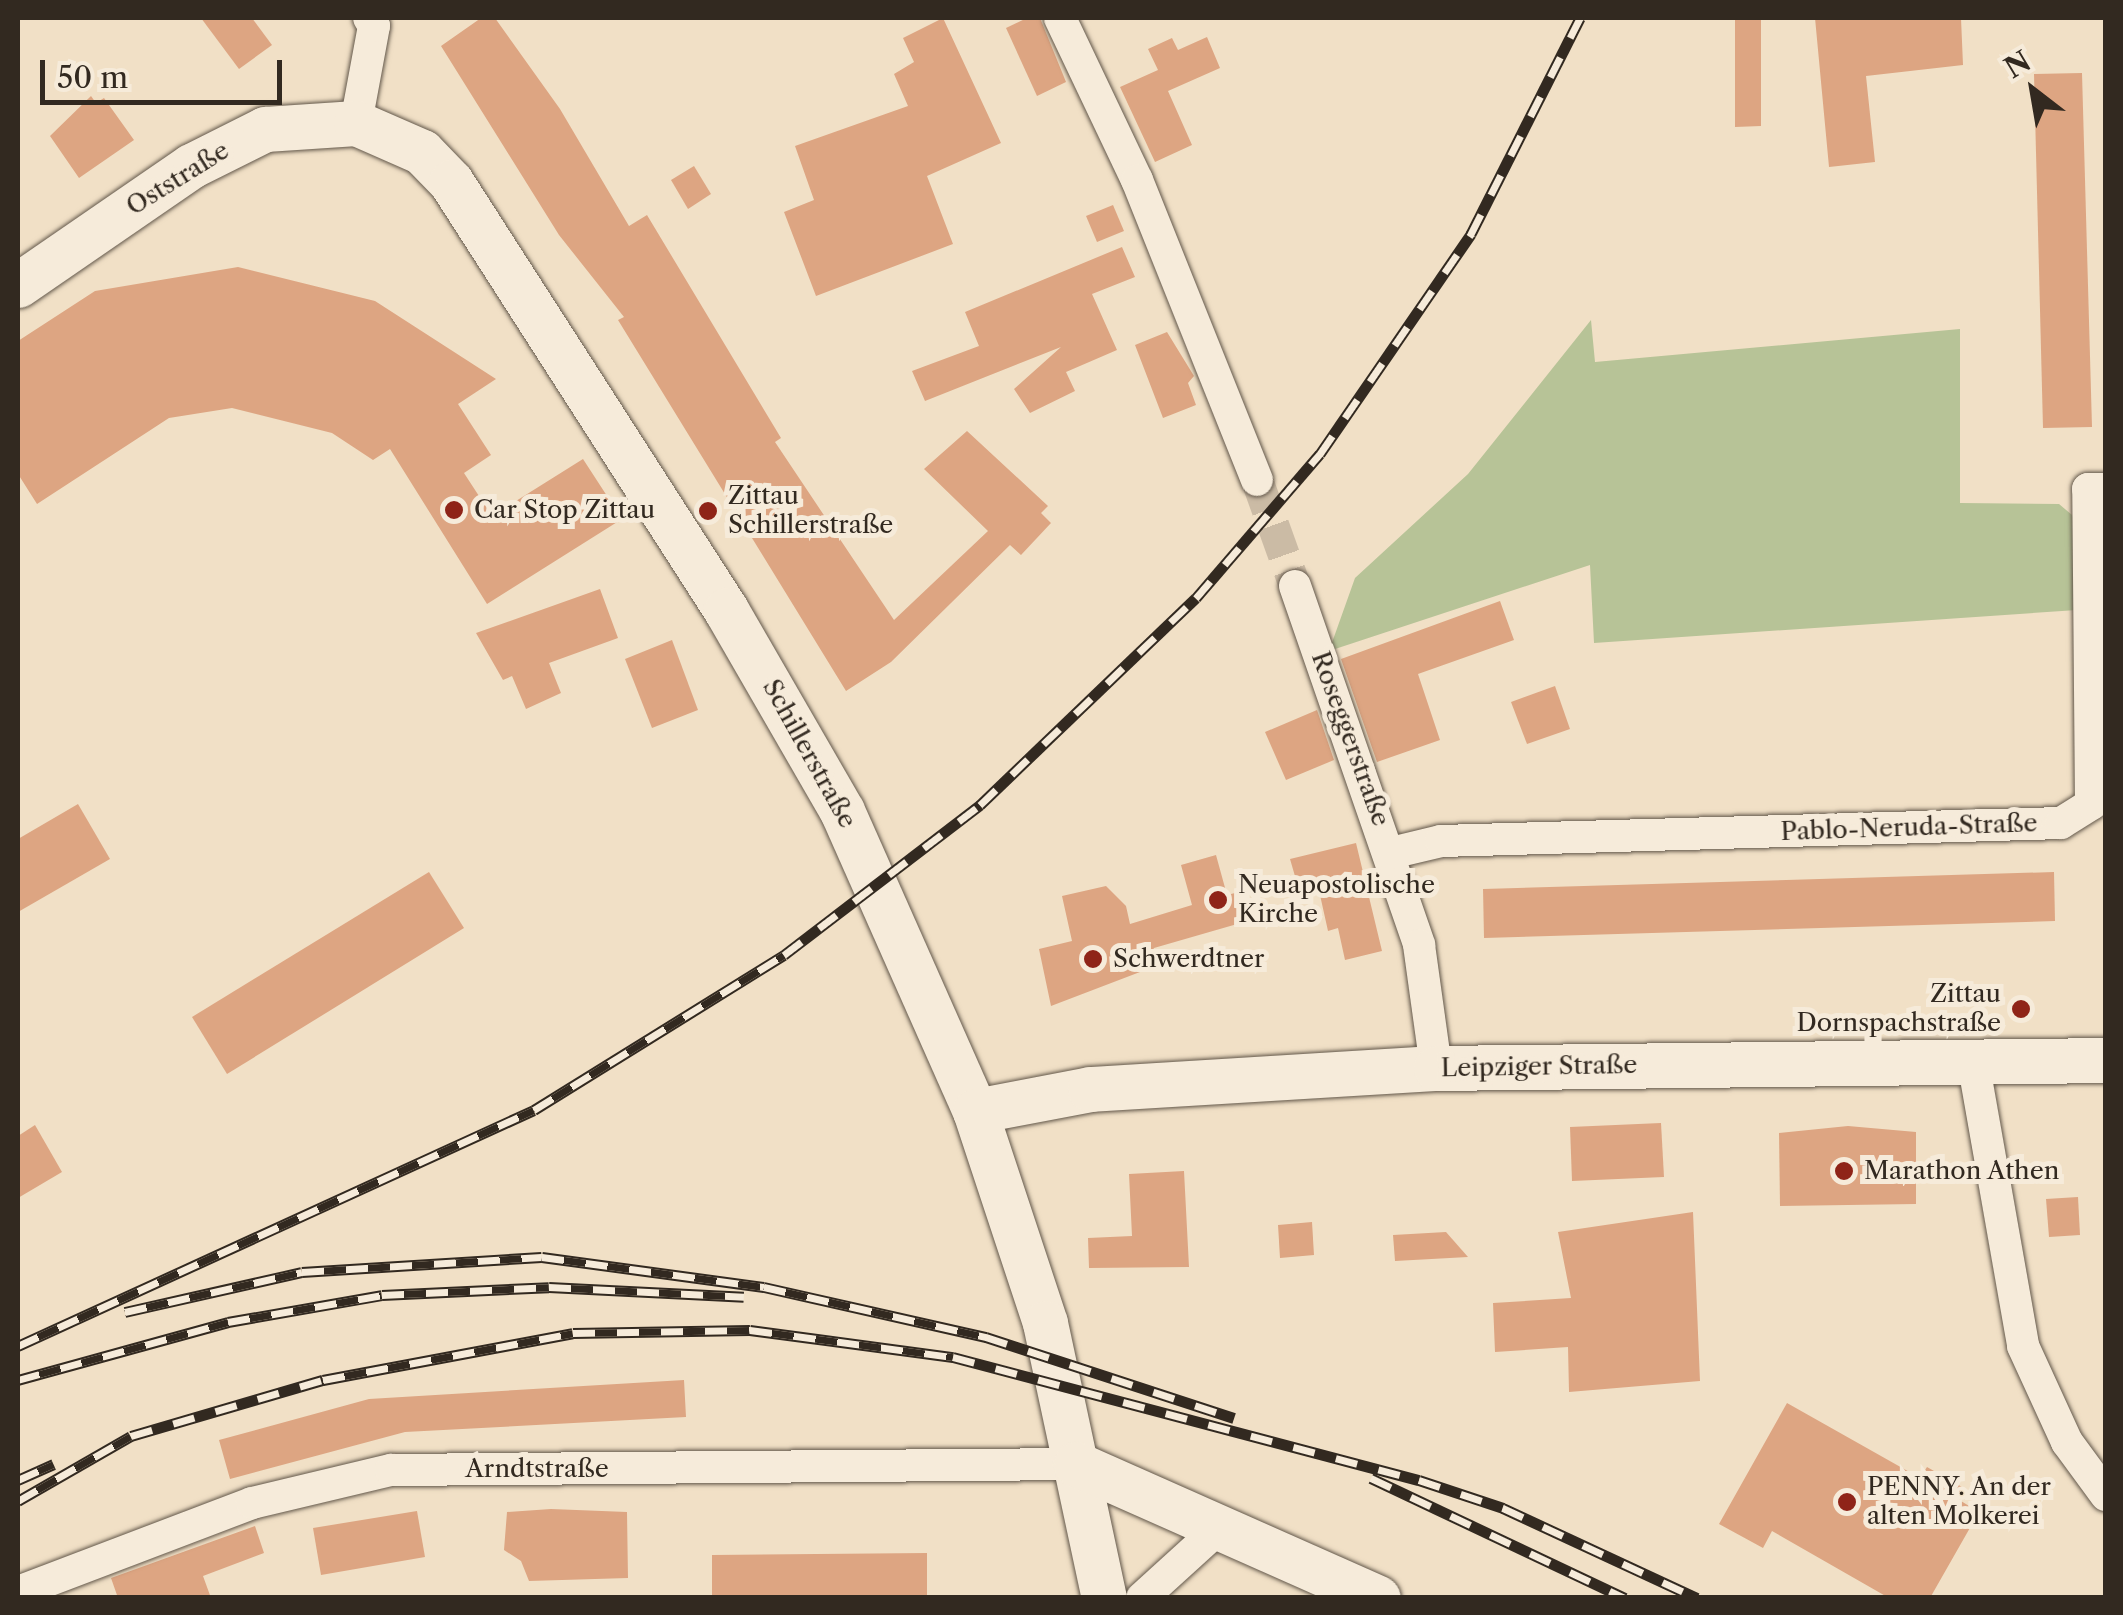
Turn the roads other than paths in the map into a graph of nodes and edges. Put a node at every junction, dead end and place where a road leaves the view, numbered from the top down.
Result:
1 (1060, 18) edge
2 (377, 20) edge
3 (356, 123) junction
4 (18, 285) edge
5 (1257, 480) tunnel mouth
6 (2106, 489) edge
7 (1295, 586) tunnel mouth
8 (1391, 853) junction
9 (2106, 1060) edge
10 (1973, 1061) junction
11 (1436, 1068) junction
12 (974, 1111) junction
13 (1076, 1464) junction
14 (2106, 1495) edge
15 (1220, 1526) junction
16 (18, 1592) edge
17 (1104, 1598) edge
18 (1142, 1598) edge
19 (1378, 1598) edge

1 - 5 street
2 - 3 street
3 - 4 main road, Oststraße
3 - 12 main road, Schillerstraße
6 - 8 street, Pablo-Neruda-Straße
7 - 8 street, Roseggerstraße
8 - 11 street, Roseggerstraße
9 - 10 main road, Leipziger Straße
10 - 11 main road, Leipziger Straße
10 - 14 street
11 - 12 main road, Leipziger Straße
12 - 13 main road, Schillerstraße
13 - 15 main road
13 - 16 street, Arndtstraße
13 - 17 main road, Schillerstraße
15 - 18 street
15 - 19 main road

